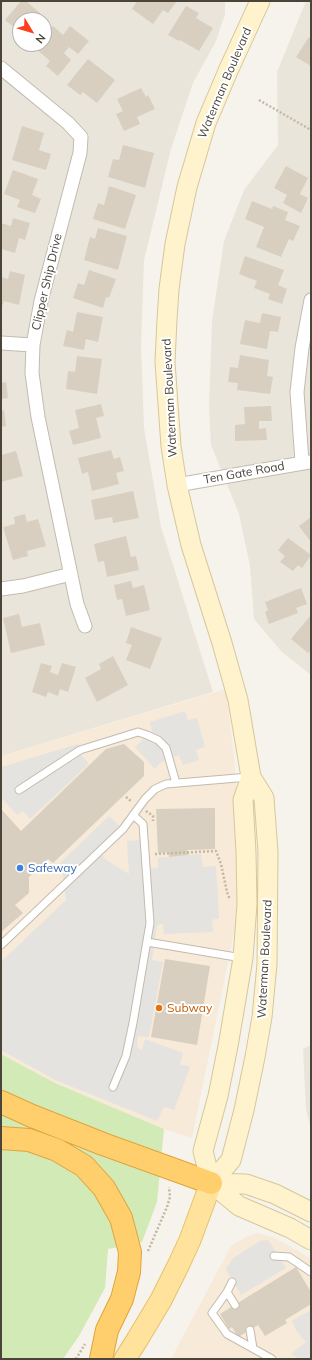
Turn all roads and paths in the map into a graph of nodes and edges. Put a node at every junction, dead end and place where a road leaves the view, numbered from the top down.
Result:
1 (260, 1) edge
2 (1, 68) edge
3 (259, 100) dead end
4 (311, 130) edge
5 (311, 300) edge
6 (1, 344) edge
7 (33, 345) junction
8 (307, 462) edge
9 (177, 486) junction
10 (71, 574) junction
11 (1, 589) edge
12 (85, 626) dead end
13 (251, 777) junction
14 (176, 783) junction
15 (19, 790) dead end
16 (126, 797) dead end
17 (140, 807) junction
18 (134, 815) junction
19 (154, 824) dead end
20 (155, 847) dead end
21 (234, 900) dead end
22 (147, 942) junction
23 (1, 945) edge
24 (243, 958) junction
25 (113, 1087) dead end
26 (1, 1102) edge
27 (1, 1138) edge
28 (211, 1183) junction
29 (168, 1185) dead end
30 (311, 1212) edge
31 (311, 1240) edge
32 (147, 1251) dead end
33 (274, 1256) dead end
34 (311, 1272) edge
35 (232, 1282) dead end
36 (227, 1292) junction
37 (235, 1305) dead end
38 (250, 1330) dead end
39 (253, 1348) junction
40 (101, 1359) edge
41 (125, 1359) edge
42 (272, 1359) edge

1 - 9 main road, Waterman Boulevard
2 - 7 street, Clipper Ship Drive
3 - 4 path
5 - 8 street
6 - 7 street
7 - 10 street, Clipper Ship Drive
8 - 9 street, Ten Gate Road
9 - 13 main road, Waterman Boulevard
10 - 11 street
10 - 12 street, Clipper Ship Drive
13 - 14 lane
13 - 24 main road, Waterman Boulevard
13 - 28 main road, Waterman Boulevard
14 - 15 lane
14 - 17 lane
16 - 17 path
17 - 18 lane
17 - 19 path
18 - 22 lane
18 - 23 lane
20 - 21 path
22 - 24 lane
22 - 25 lane
24 - 28 main road, Waterman Boulevard
26 - 28 highway
27 - 40 highway
28 - 30 main road
28 - 31 main road
28 - 41 main road, Waterman Boulevard
29 - 32 path
33 - 34 lane
35 - 36 lane
36 - 37 lane
36 - 39 lane
38 - 39 lane
39 - 42 lane

